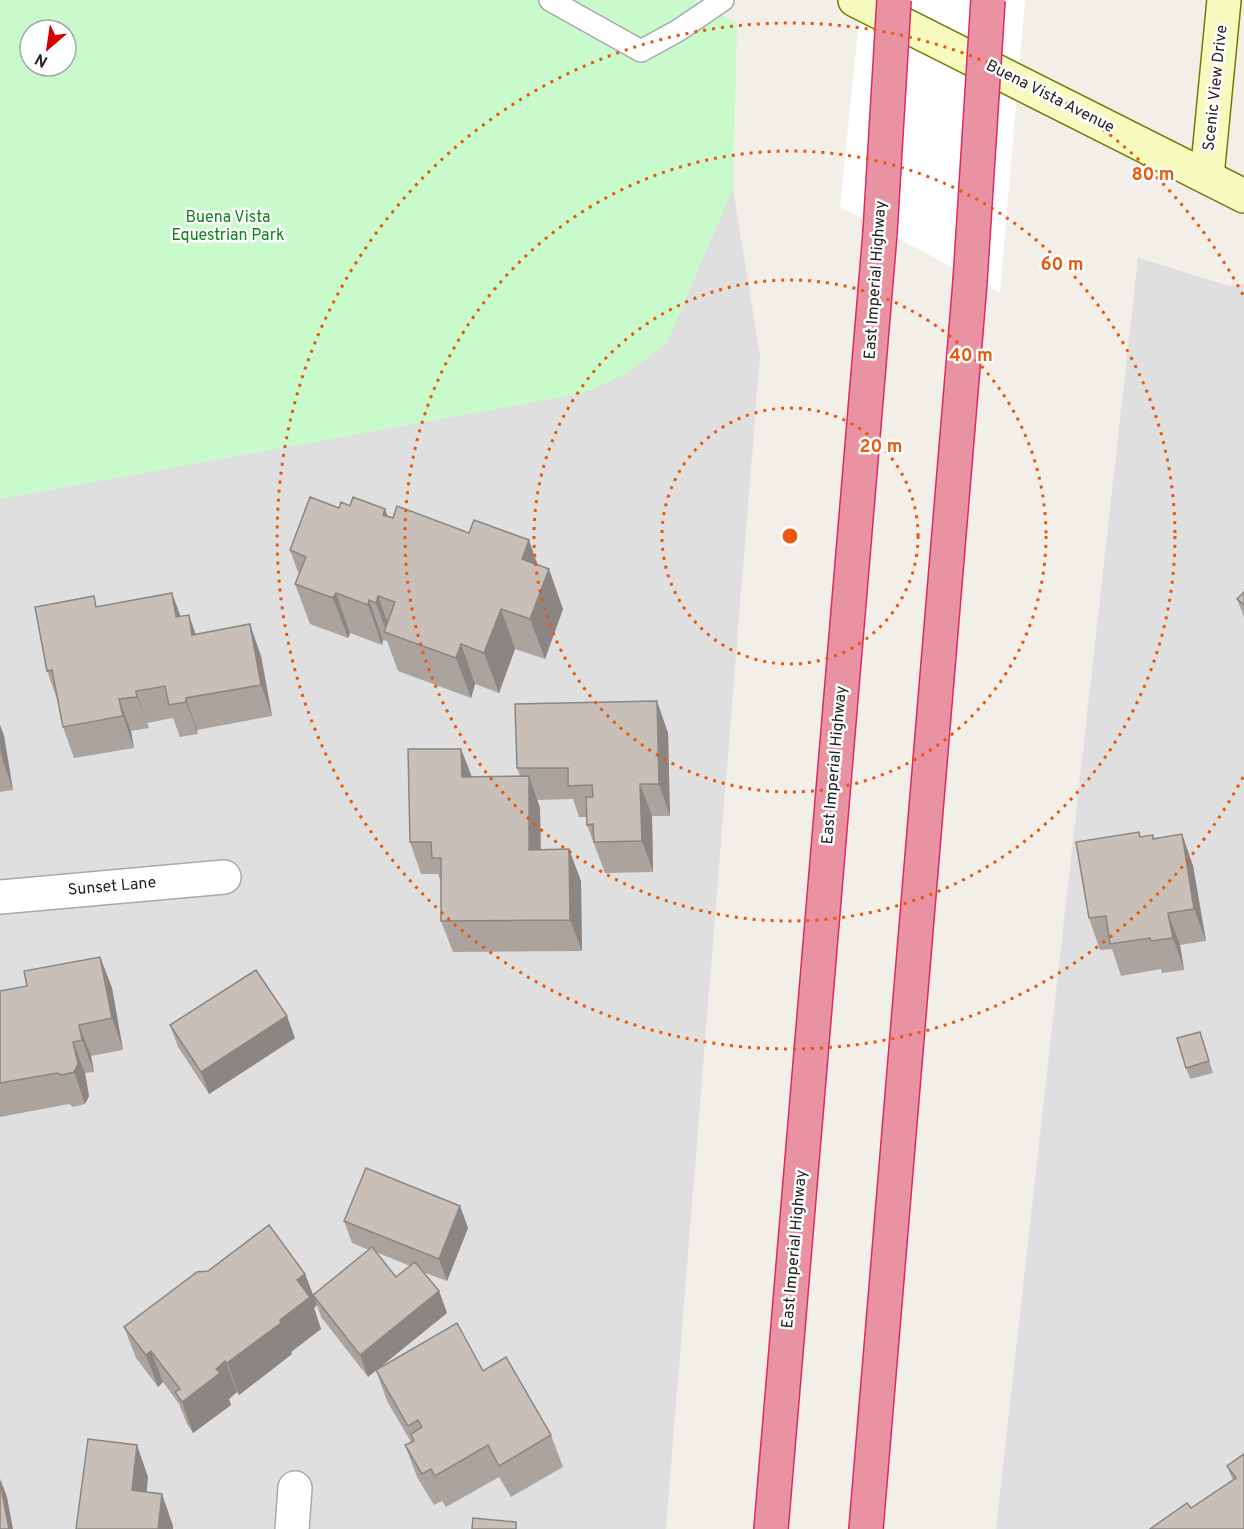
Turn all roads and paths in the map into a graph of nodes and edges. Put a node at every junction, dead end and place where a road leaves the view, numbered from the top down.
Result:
1 (550, 0) edge
2 (723, 0) edge
3 (855, 0) edge
4 (894, 0) edge
5 (988, 0) edge
6 (1224, 0) edge
7 (1207, 176) junction
8 (1244, 196) edge
9 (224, 877) dead end
10 (0, 897) edge
11 (295, 1488) dead end
12 (292, 1529) edge
13 (771, 1529) edge
14 (866, 1529) edge

1 - 2 lane
3 - 7 street, Buena Vista Avenue
4 - 13 highway, East Imperial Highway, bridge
5 - 14 highway, bridge
6 - 7 street, Scenic View Drive
7 - 8 street, Buena Vista Avenue
9 - 10 street, Sunset Lane
11 - 12 street

